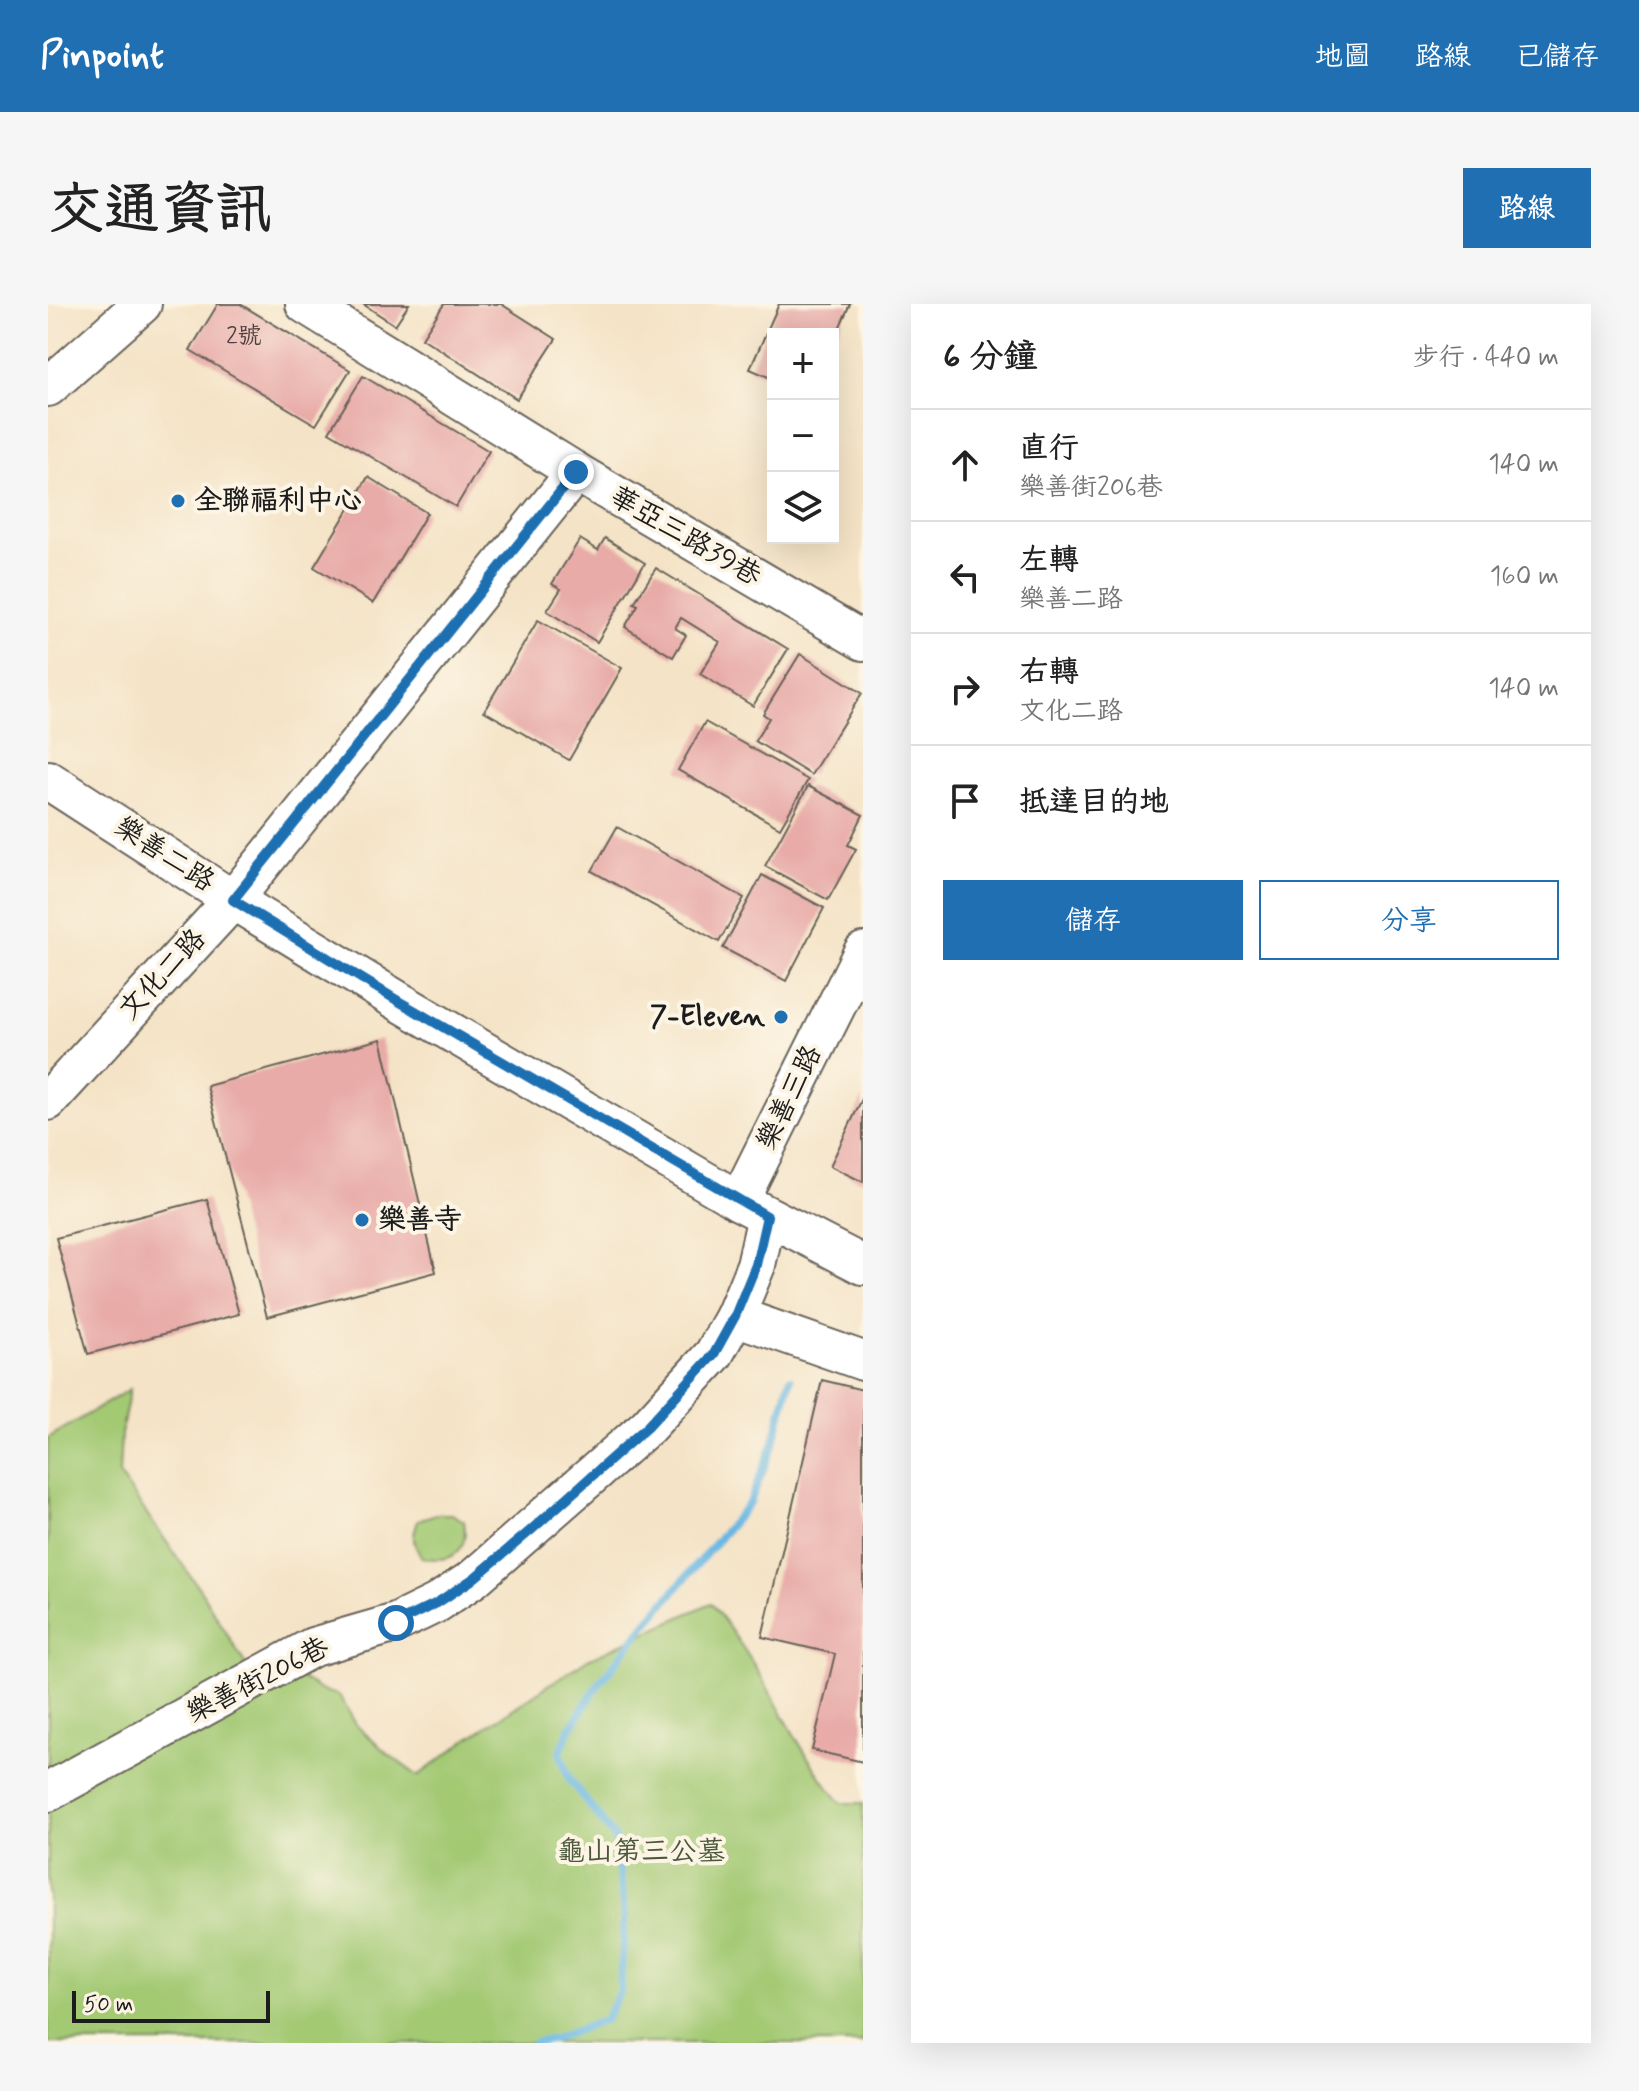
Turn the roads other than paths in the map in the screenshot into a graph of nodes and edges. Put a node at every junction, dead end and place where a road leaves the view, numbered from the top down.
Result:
1 (142, 304) edge
2 (305, 304) edge
3 (48, 387) edge
4 (576, 472) junction
5 (863, 641) edge
6 (48, 780) edge
7 (233, 900) junction
8 (863, 952) edge
9 (48, 1101) edge
10 (753, 1208) junction
11 (863, 1265) edge
12 (735, 1316) junction
13 (863, 1361) edge
14 (48, 1792) edge

1 - 3 street
2 - 4 street, 華亞三路39巷
4 - 5 street, 華亞三路39巷
4 - 7 street, 文化二路
6 - 7 street, 樂善二路
7 - 9 street, 文化二路
7 - 10 street, 樂善二路
8 - 10 street, 樂善三路
10 - 11 street, 樂善二路
10 - 12 street, 樂善街206巷
12 - 13 street
12 - 14 street, 樂善街206巷

